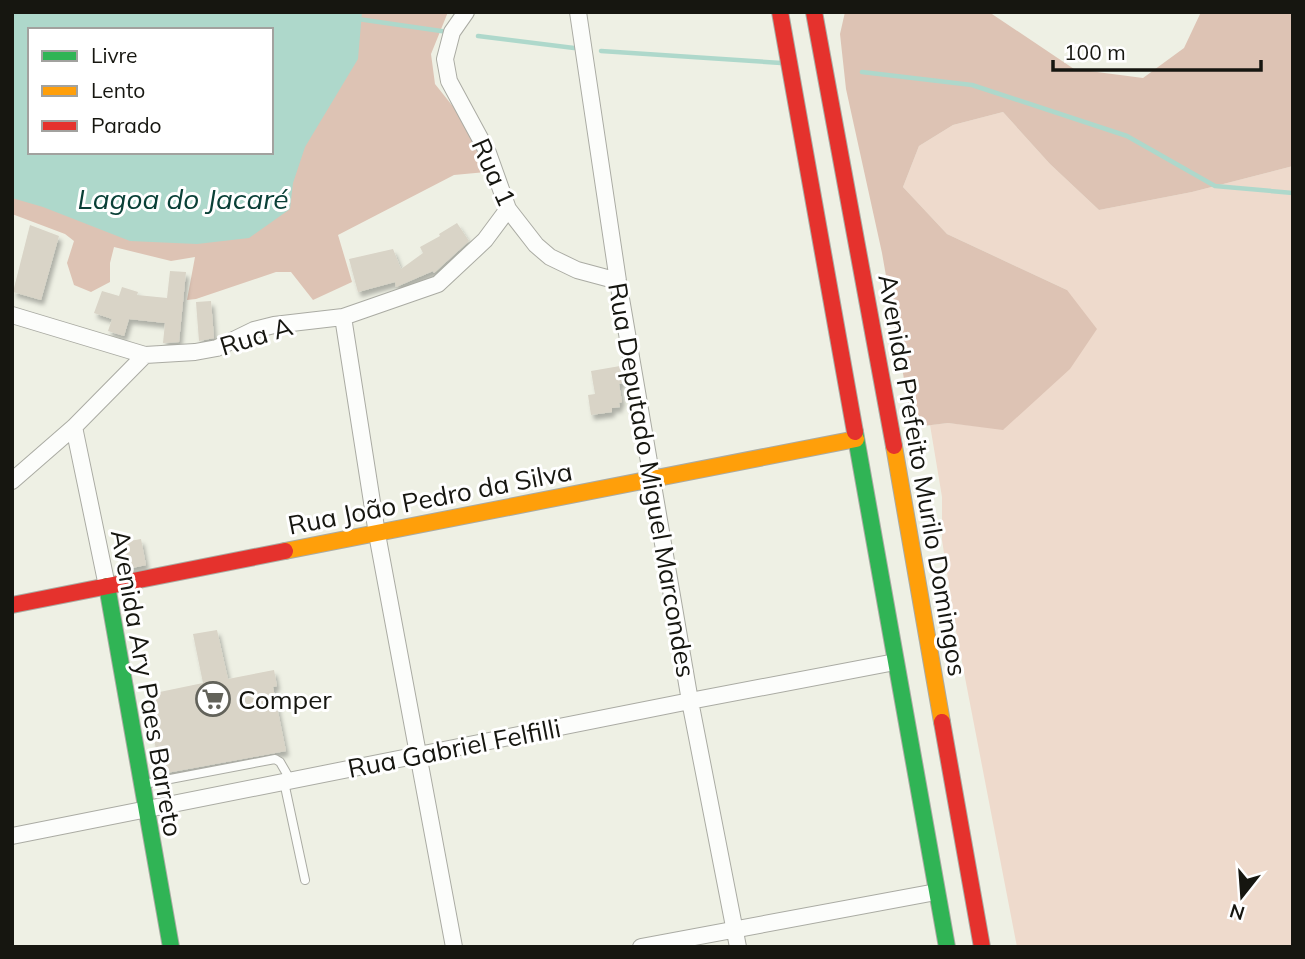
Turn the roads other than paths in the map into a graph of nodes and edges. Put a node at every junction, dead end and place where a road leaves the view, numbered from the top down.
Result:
1 (466, 12) edge
2 (578, 12) edge
3 (780, 12) edge
4 (814, 12) edge
5 (508, 209) junction
6 (618, 281) junction
7 (12, 315) edge
8 (343, 317) junction
9 (145, 355) junction
10 (74, 427) junction
11 (856, 439) junction
12 (653, 479) junction
13 (12, 481) edge
14 (377, 534) junction
15 (107, 586) junction
16 (12, 605) edge
17 (895, 662) junction
18 (690, 701) junction
19 (418, 756) junction
20 (288, 782) junction
21 (141, 785) junction
22 (145, 810) junction
23 (12, 836) edge
24 (304, 880) dead end
25 (936, 892) junction
26 (734, 928) junction
27 (171, 947) edge
28 (454, 947) edge
29 (641, 947) edge
30 (738, 947) edge
31 (947, 947) edge
32 (982, 947) edge

1 - 5 street, Rua 1
2 - 6 street, Rua Deputado Miguel Marcondes
3 - 11 main road
4 - 32 main road, Avenida Prefeito Murilo Domingos
5 - 6 street, Rua 1
5 - 8 street, Rua A
6 - 12 street, Rua Deputado Miguel Marcondes
7 - 9 street, Rua A
8 - 9 street, Rua A
8 - 14 street
9 - 10 street
10 - 13 street
10 - 15 street, Avenida Ary Paes Barreto
11 - 12 main road, Rua João Pedro da Silva
11 - 17 main road
12 - 14 main road, Rua João Pedro da Silva
12 - 18 street, Rua Deputado Miguel Marcondes
14 - 15 main road, Rua João Pedro da Silva
14 - 19 street
15 - 16 main road, Rua João Pedro da Silva
15 - 21 main road, Avenida Ary Paes Barreto
17 - 18 street, Rua Gabriel Felfilli
17 - 25 main road
18 - 19 street, Rua Gabriel Felfilli
18 - 26 street, Rua Deputado Miguel Marcondes
19 - 20 street, Rua Gabriel Felfilli
19 - 28 street
20 - 21 lane
20 - 22 street, Rua Gabriel Felfilli
20 - 24 lane
21 - 22 main road, Avenida Ary Paes Barreto
22 - 23 street, Rua Gabriel Felfilli
22 - 27 main road, Avenida Ary Paes Barreto
25 - 26 street
25 - 31 main road
26 - 29 street
26 - 30 street, Rua Deputado Miguel Marcondes

